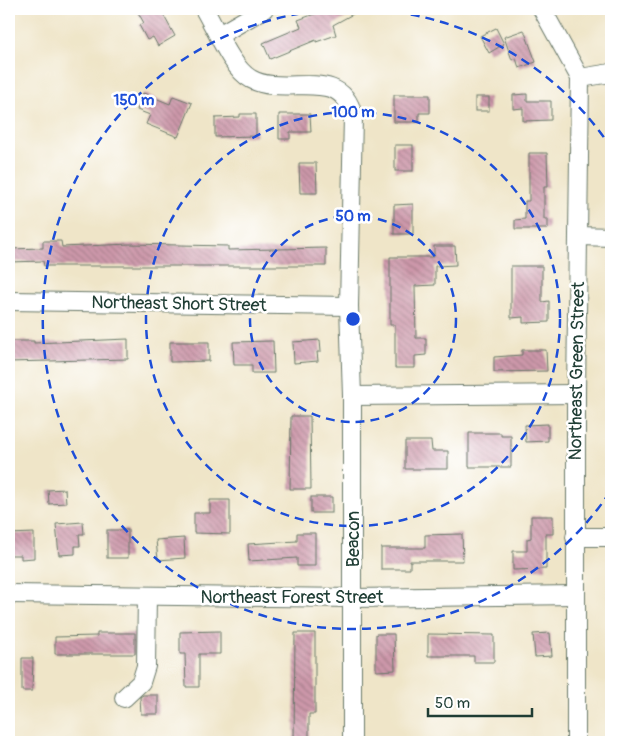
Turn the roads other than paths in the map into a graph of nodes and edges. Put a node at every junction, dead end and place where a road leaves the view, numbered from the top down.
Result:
1 (204, 9) edge
2 (264, 9) edge
3 (542, 9) edge
4 (219, 35) junction
5 (611, 73) edge
6 (580, 78) junction
7 (579, 236) junction
8 (611, 237) edge
9 (9, 301) edge
10 (349, 306) junction
11 (576, 394) junction
12 (352, 396) junction
13 (575, 537) junction
14 (611, 537) edge
15 (9, 594) edge
16 (147, 596) junction
17 (575, 596) junction
18 (354, 598) junction
19 (124, 698) dead end
20 (352, 742) edge
21 (576, 742) edge

1 - 4 street
2 - 4 street
3 - 6 street, Northeast Green Street
4 - 10 street, Beacon
5 - 6 street
6 - 7 street, Northeast Green Street
7 - 8 street
7 - 11 street, Northeast Green Street
9 - 10 street, Northeast Short Street
10 - 12 street, Beacon
11 - 12 street
11 - 13 street, Northeast Green Street
12 - 18 street, Beacon
13 - 14 street
13 - 17 street, Northeast Green Street
15 - 16 street, Northeast Forest Street
16 - 18 street, Northeast Forest Street
16 - 19 street
17 - 18 street, Northeast Forest Street
17 - 21 street, Northeast Green Street
18 - 20 street, Beacon

